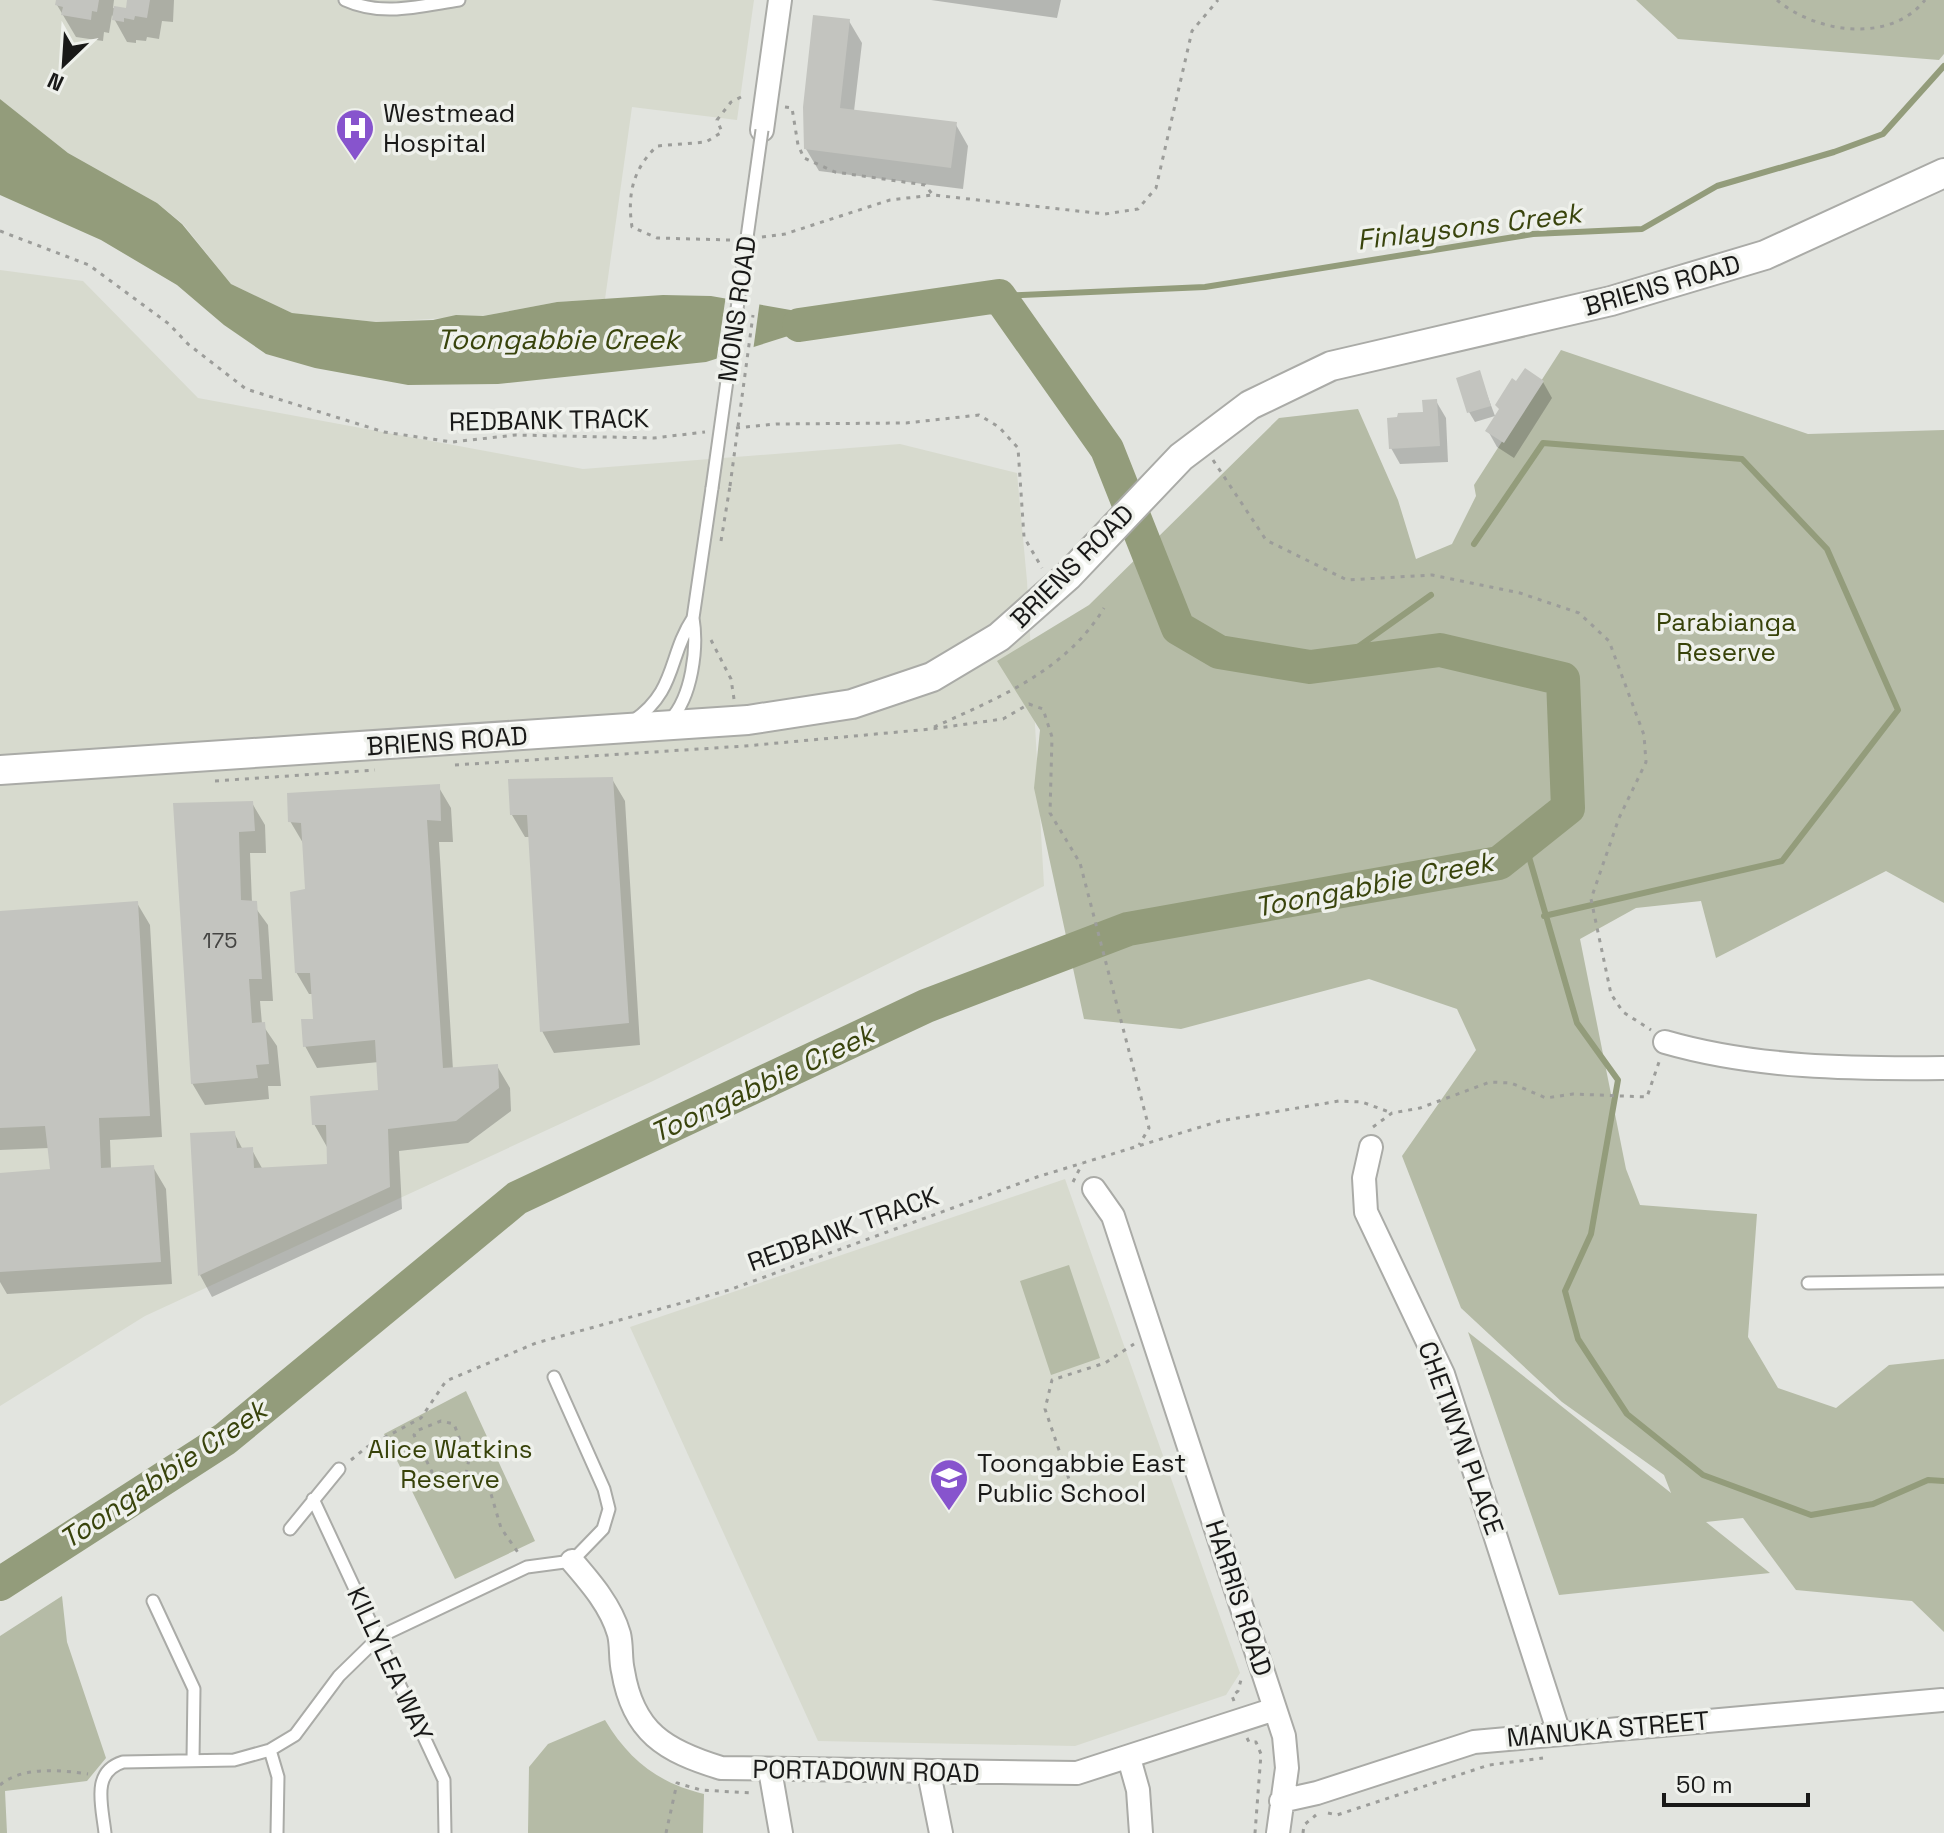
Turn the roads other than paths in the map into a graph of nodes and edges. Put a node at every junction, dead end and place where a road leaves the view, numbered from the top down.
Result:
1 (345, 0) edge
2 (459, 0) edge
3 (780, 0) edge
4 (762, 130) joint
5 (1944, 173) edge
6 (693, 618) junction
7 (664, 726) junction
8 (619, 729) junction
9 (0, 770) edge
10 (1665, 1042) road end
11 (1944, 1068) edge
12 (1371, 1147) dead end
13 (1094, 1189) dead end
14 (1944, 1281) edge
15 (1808, 1283) dead end
16 (554, 1377) dead end
17 (339, 1469) road end
18 (313, 1499) junction
19 (290, 1529) dead end
20 (572, 1561) junction
21 (153, 1601) dead end
22 (379, 1637) junction
23 (1942, 1700) edge
24 (1275, 1709) junction
25 (1559, 1733) junction
26 (270, 1750) junction
27 (1129, 1758) junction
28 (193, 1759) junction
29 (770, 1770) junction
30 (929, 1773) junction
31 (1281, 1801) junction
32 (105, 1833) edge
33 (277, 1833) edge
34 (445, 1833) edge
35 (781, 1833) edge
36 (941, 1833) edge
37 (1141, 1833) edge
38 (1278, 1833) edge

1 - 2 lane
3 - 4 street, MONS ROAD
4 - 6 lane, MONS ROAD, bridge
5 - 7 street, BRIENS ROAD
6 - 7 lane, MONS ROAD
6 - 8 lane, MONS ROAD
7 - 8 street, BRIENS ROAD
8 - 9 street, BRIENS ROAD
10 - 11 street
12 - 25 street, CHETWYN PLACE
13 - 24 street, HARRIS ROAD
14 - 15 lane
16 - 20 lane
17 - 18 lane
18 - 19 lane
18 - 22 lane, KILLYLEA WAY
20 - 22 lane
20 - 29 street, PORTADOWN ROAD
21 - 28 lane
22 - 26 lane
22 - 34 lane, KILLYLEA WAY
23 - 25 street, MANUKA STREET
24 - 27 street, PORTADOWN ROAD
24 - 31 street, HARRIS ROAD
25 - 31 street, MANUKA STREET
26 - 28 lane
26 - 33 lane
27 - 30 street, PORTADOWN ROAD
27 - 37 street
28 - 32 lane
29 - 30 street, PORTADOWN ROAD
29 - 35 street
30 - 36 street
31 - 38 street, HARRIS ROAD

